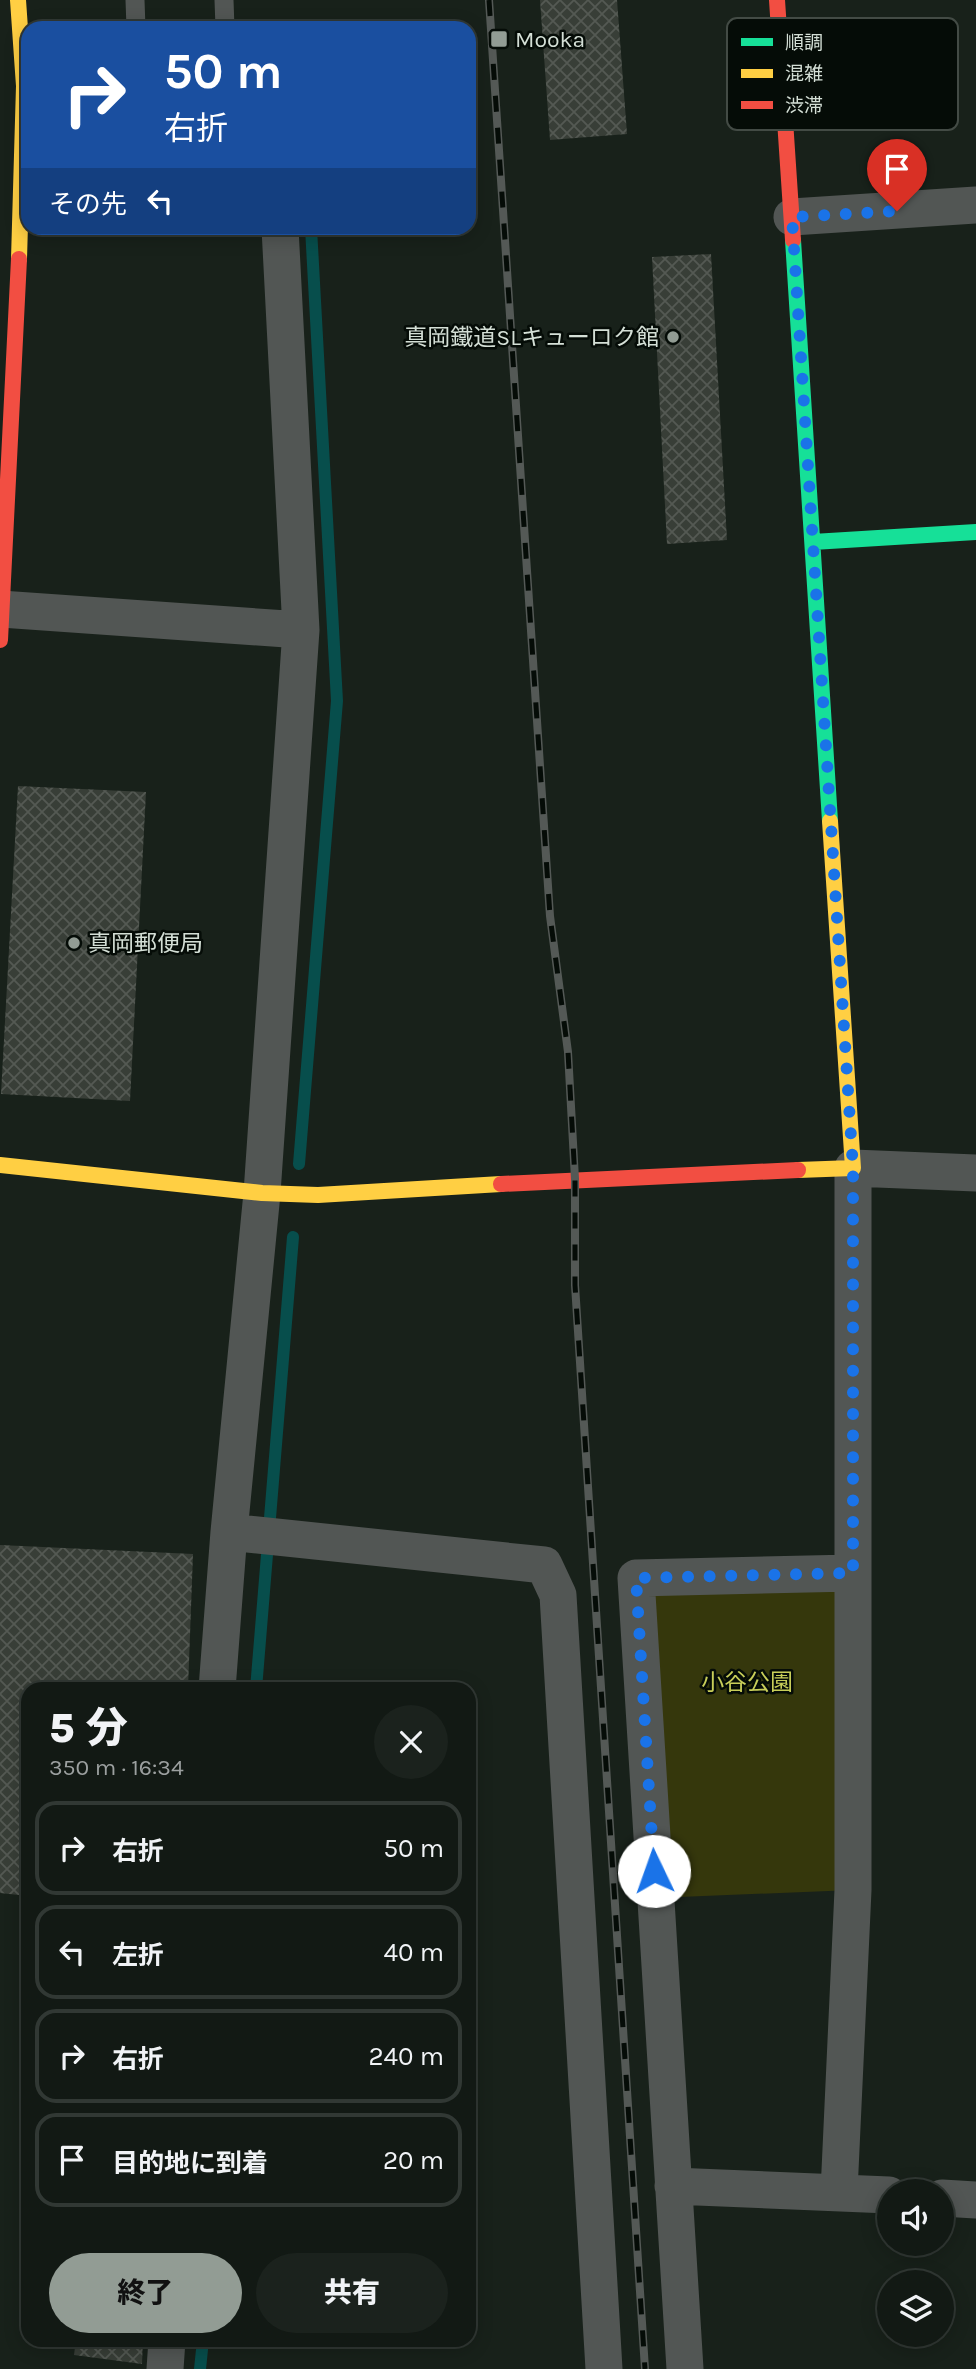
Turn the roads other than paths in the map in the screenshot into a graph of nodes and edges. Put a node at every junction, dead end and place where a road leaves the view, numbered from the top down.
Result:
1 (18, 0) edge
2 (135, 0) edge
3 (224, 0) edge
4 (777, 0) edge
5 (778, 18) edge
6 (136, 21) edge
7 (225, 21) edge
8 (21, 32) edge
9 (786, 130) edge
10 (976, 205) edge
11 (21, 208) edge
12 (792, 217) junction
13 (280, 235) edge
14 (976, 531) edge
15 (813, 542) junction
16 (1, 619) edge
17 (301, 630) junction
18 (0, 1164) edge
19 (853, 1168) junction
20 (976, 1173) edge
21 (262, 1193) junction
22 (256, 1535) junction
23 (853, 1573) junction
24 (218, 1682) edge
25 (673, 2186) junction
26 (839, 2192) junction
27 (877, 2194) edge
28 (954, 2199) edge
29 (976, 2200) edge
30 (167, 2347) edge
31 (165, 2369) edge
32 (604, 2369) edge
33 (685, 2369) edge

1 - 8 street
2 - 6 lane
3 - 7 lane
4 - 5 street
9 - 12 street
10 - 12 street
11 - 16 street
12 - 15 street
13 - 17 street
14 - 15 street
15 - 19 street
16 - 17 street
17 - 21 street
18 - 21 street
19 - 20 street
19 - 21 street
19 - 23 street
21 - 22 street
22 - 24 street
22 - 32 street
23 - 25 street
23 - 26 street
25 - 26 street
25 - 33 street
26 - 27 street
28 - 29 street
30 - 31 street

